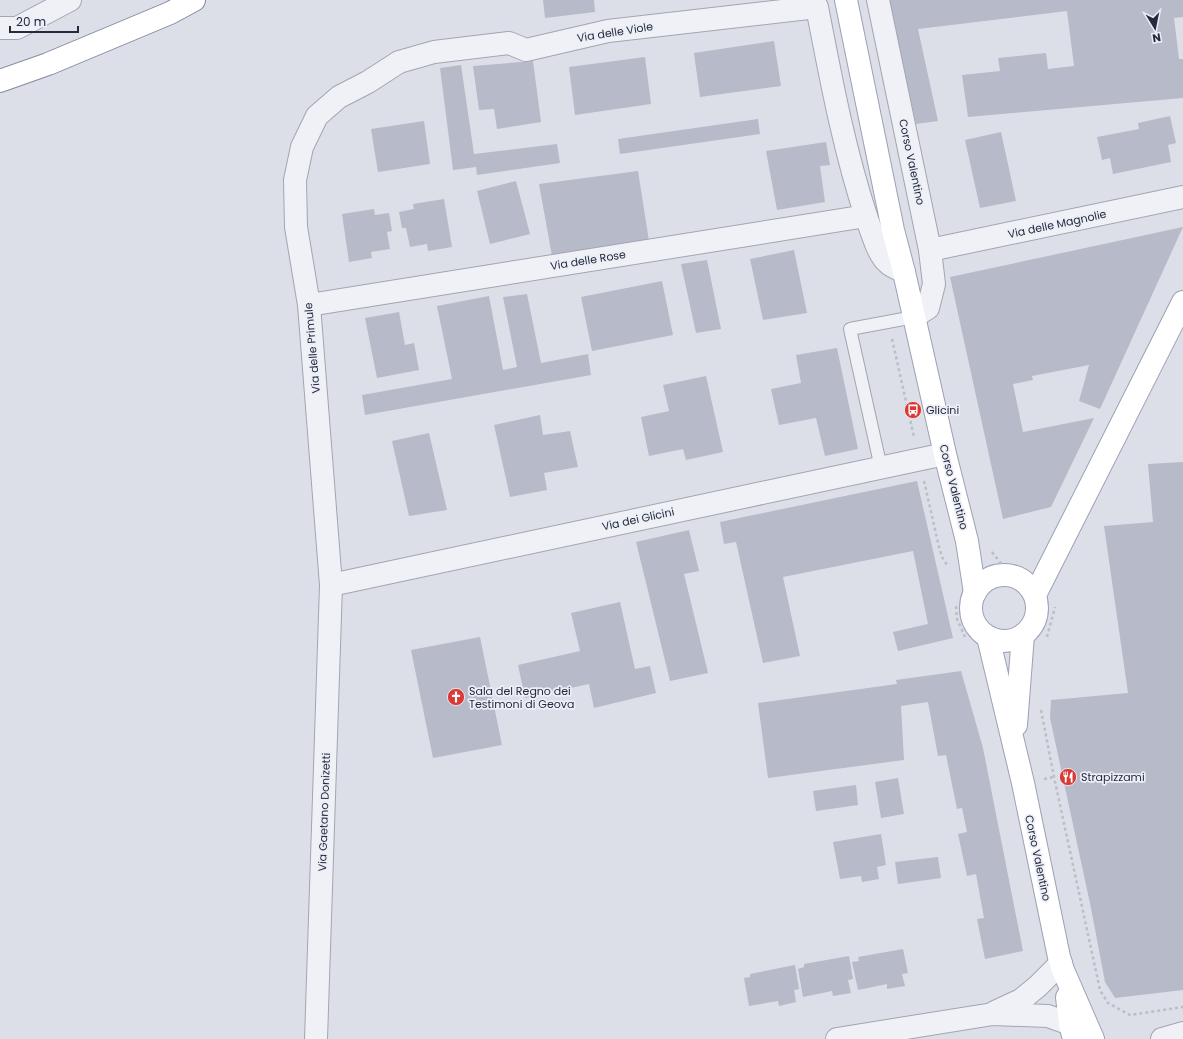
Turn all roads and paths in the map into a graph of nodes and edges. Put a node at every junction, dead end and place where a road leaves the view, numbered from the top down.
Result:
1 (70, 0) edge
2 (194, 0) edge
3 (846, 0) edge
4 (878, 0) edge
5 (0, 28) edge
6 (0, 81) edge
7 (317, 116) joint
8 (1183, 197) edge
9 (863, 209) junction
10 (930, 250) junction
11 (904, 272) junction
12 (1183, 302) edge
13 (309, 305) junction
14 (914, 317) junction
15 (945, 454) junction
16 (881, 468) junction
17 (1064, 536) junction
18 (967, 541) junction
19 (994, 576) junction
20 (1019, 578) junction
21 (331, 585) junction
22 (975, 593) junction
23 (1035, 595) junction
24 (1056, 606) dead end
25 (1023, 635) junction
26 (988, 637) junction
27 (1045, 644) dead end
28 (1041, 709) dead end
29 (1014, 746) junction
30 (1062, 967) junction
31 (1183, 1007) edge
32 (993, 1014) junction
33 (1072, 1031) edge
34 (1183, 1033) edge
35 (316, 1039) edge
36 (837, 1039) edge
37 (1093, 1039) edge
38 (1162, 1039) edge

1 - 5 street
2 - 6 main road
3 - 11 main road, Corso Valentino
4 - 10 street, Corso Valentino
7 - 9 street, Via delle Viole
7 - 13 street, Via delle Primule
8 - 10 street, Via delle Magnolie
9 - 11 street
9 - 13 street, Via delle Rose
10 - 14 street, Corso Valentino
11 - 14 main road, Corso Valentino
12 - 17 main road
13 - 21 street, Via delle Primule
14 - 15 main road, Corso Valentino
14 - 16 lane
15 - 16 street, Via dei Glicini
15 - 18 main road, Corso Valentino
16 - 21 street, Via dei Glicini
17 - 20 main road
17 - 23 main road
18 - 19 main road, Corso Valentino
18 - 22 main road, Corso Valentino
19 - 20 main road
19 - 22 main road
20 - 23 main road
21 - 35 street, Via Gaetano Donizetti
22 - 26 main road, Corso Valentino
23 - 25 main road
24 - 27 path
25 - 26 main road
25 - 29 main road, Corso Valentino
26 - 29 main road, Corso Valentino
28 - 31 path
29 - 30 main road, Corso Valentino
30 - 32 street
30 - 33 main road, Corso Valentino
30 - 37 main road, Corso Valentino
32 - 33 street
32 - 36 street
34 - 38 street

